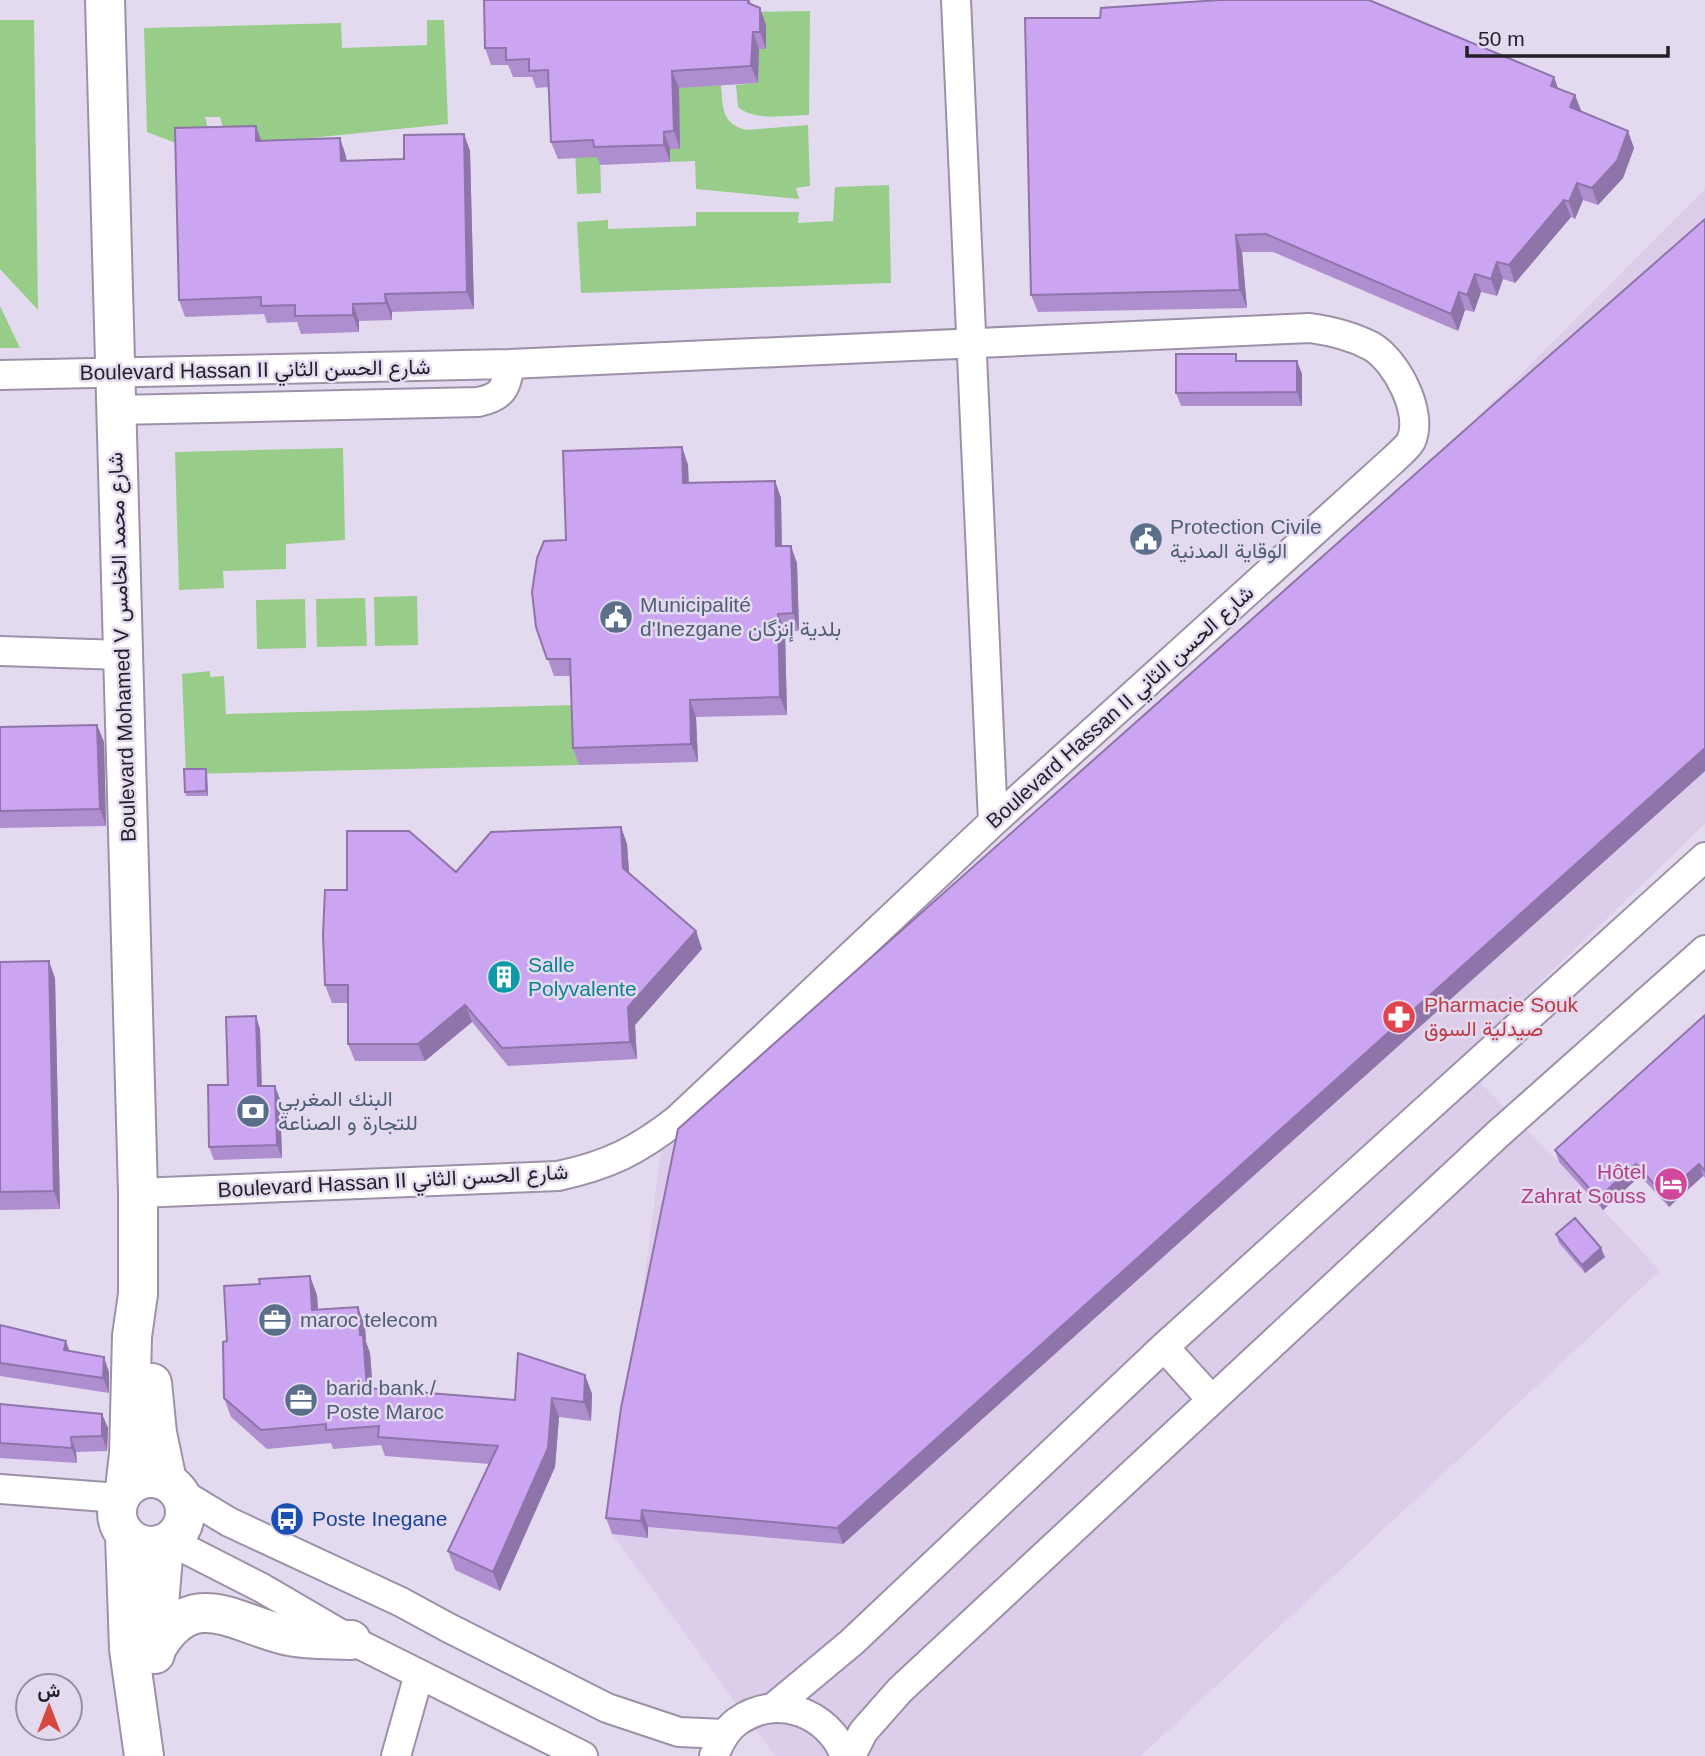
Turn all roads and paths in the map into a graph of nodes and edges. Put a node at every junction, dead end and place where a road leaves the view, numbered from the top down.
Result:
1 (105, 0) edge
2 (956, 0) edge
3 (970, 342) junction
4 (510, 364) junction
5 (0, 374) edge
6 (115, 392) junction
7 (0, 651) edge
8 (122, 655) junction
9 (993, 822) junction
10 (1705, 856) edge
11 (1705, 950) edge
12 (138, 1193) junction
13 (138, 1294) junction
14 (1164, 1347) junction
15 (1212, 1400) junction
16 (174, 1487) junction
17 (0, 1489) edge
18 (122, 1493) junction
19 (125, 1535) junction
20 (167, 1542) junction
21 (351, 1640) junction
22 (156, 1649) junction
23 (419, 1674) junction
24 (774, 1707) junction
25 (719, 1745) edge
26 (143, 1748) edge
27 (396, 1756) edge
28 (583, 1756) edge
29 (845, 1756) edge
30 (851, 1756) edge

1 - 6 street, Boulevard Mohamed V شارع محمد الخامس
2 - 3 street
3 - 4 street, Boulevard Hassan II شارع الحسن الثاني
3 - 9 street
3 - 9 street, Boulevard Hassan II شارع الحسن الثاني
4 - 6 street, Boulevard Hassan II شارع الحسن الثاني
4 - 6 street, Boulevard Hassan II شارع الحسن الثاني
5 - 6 street, Boulevard Hassan II شارع الحسن الثاني
6 - 8 street, Boulevard Mohamed V شارع محمد الخامس
7 - 8 street
8 - 12 street, Boulevard Mohamed V شارع محمد الخامس
9 - 12 street, Boulevard Hassan II شارع الحسن الثاني
10 - 14 street
11 - 15 street
12 - 13 street, Boulevard Mohamed V شارع محمد الخامس
13 - 16 street, Boulevard Mohamed V شارع محمد الخامس
13 - 18 street, Boulevard Mohamed V شارع محمد الخامس
14 - 15 street
14 - 24 street
15 - 30 street
16 - 18 street
16 - 20 street
16 - 25 street
17 - 18 street
18 - 19 street
19 - 20 street
19 - 26 street
20 - 21 street
20 - 22 street
21 - 22 street
21 - 23 street
22 - 26 street
23 - 27 street
23 - 28 street
24 - 25 street
24 - 29 street

